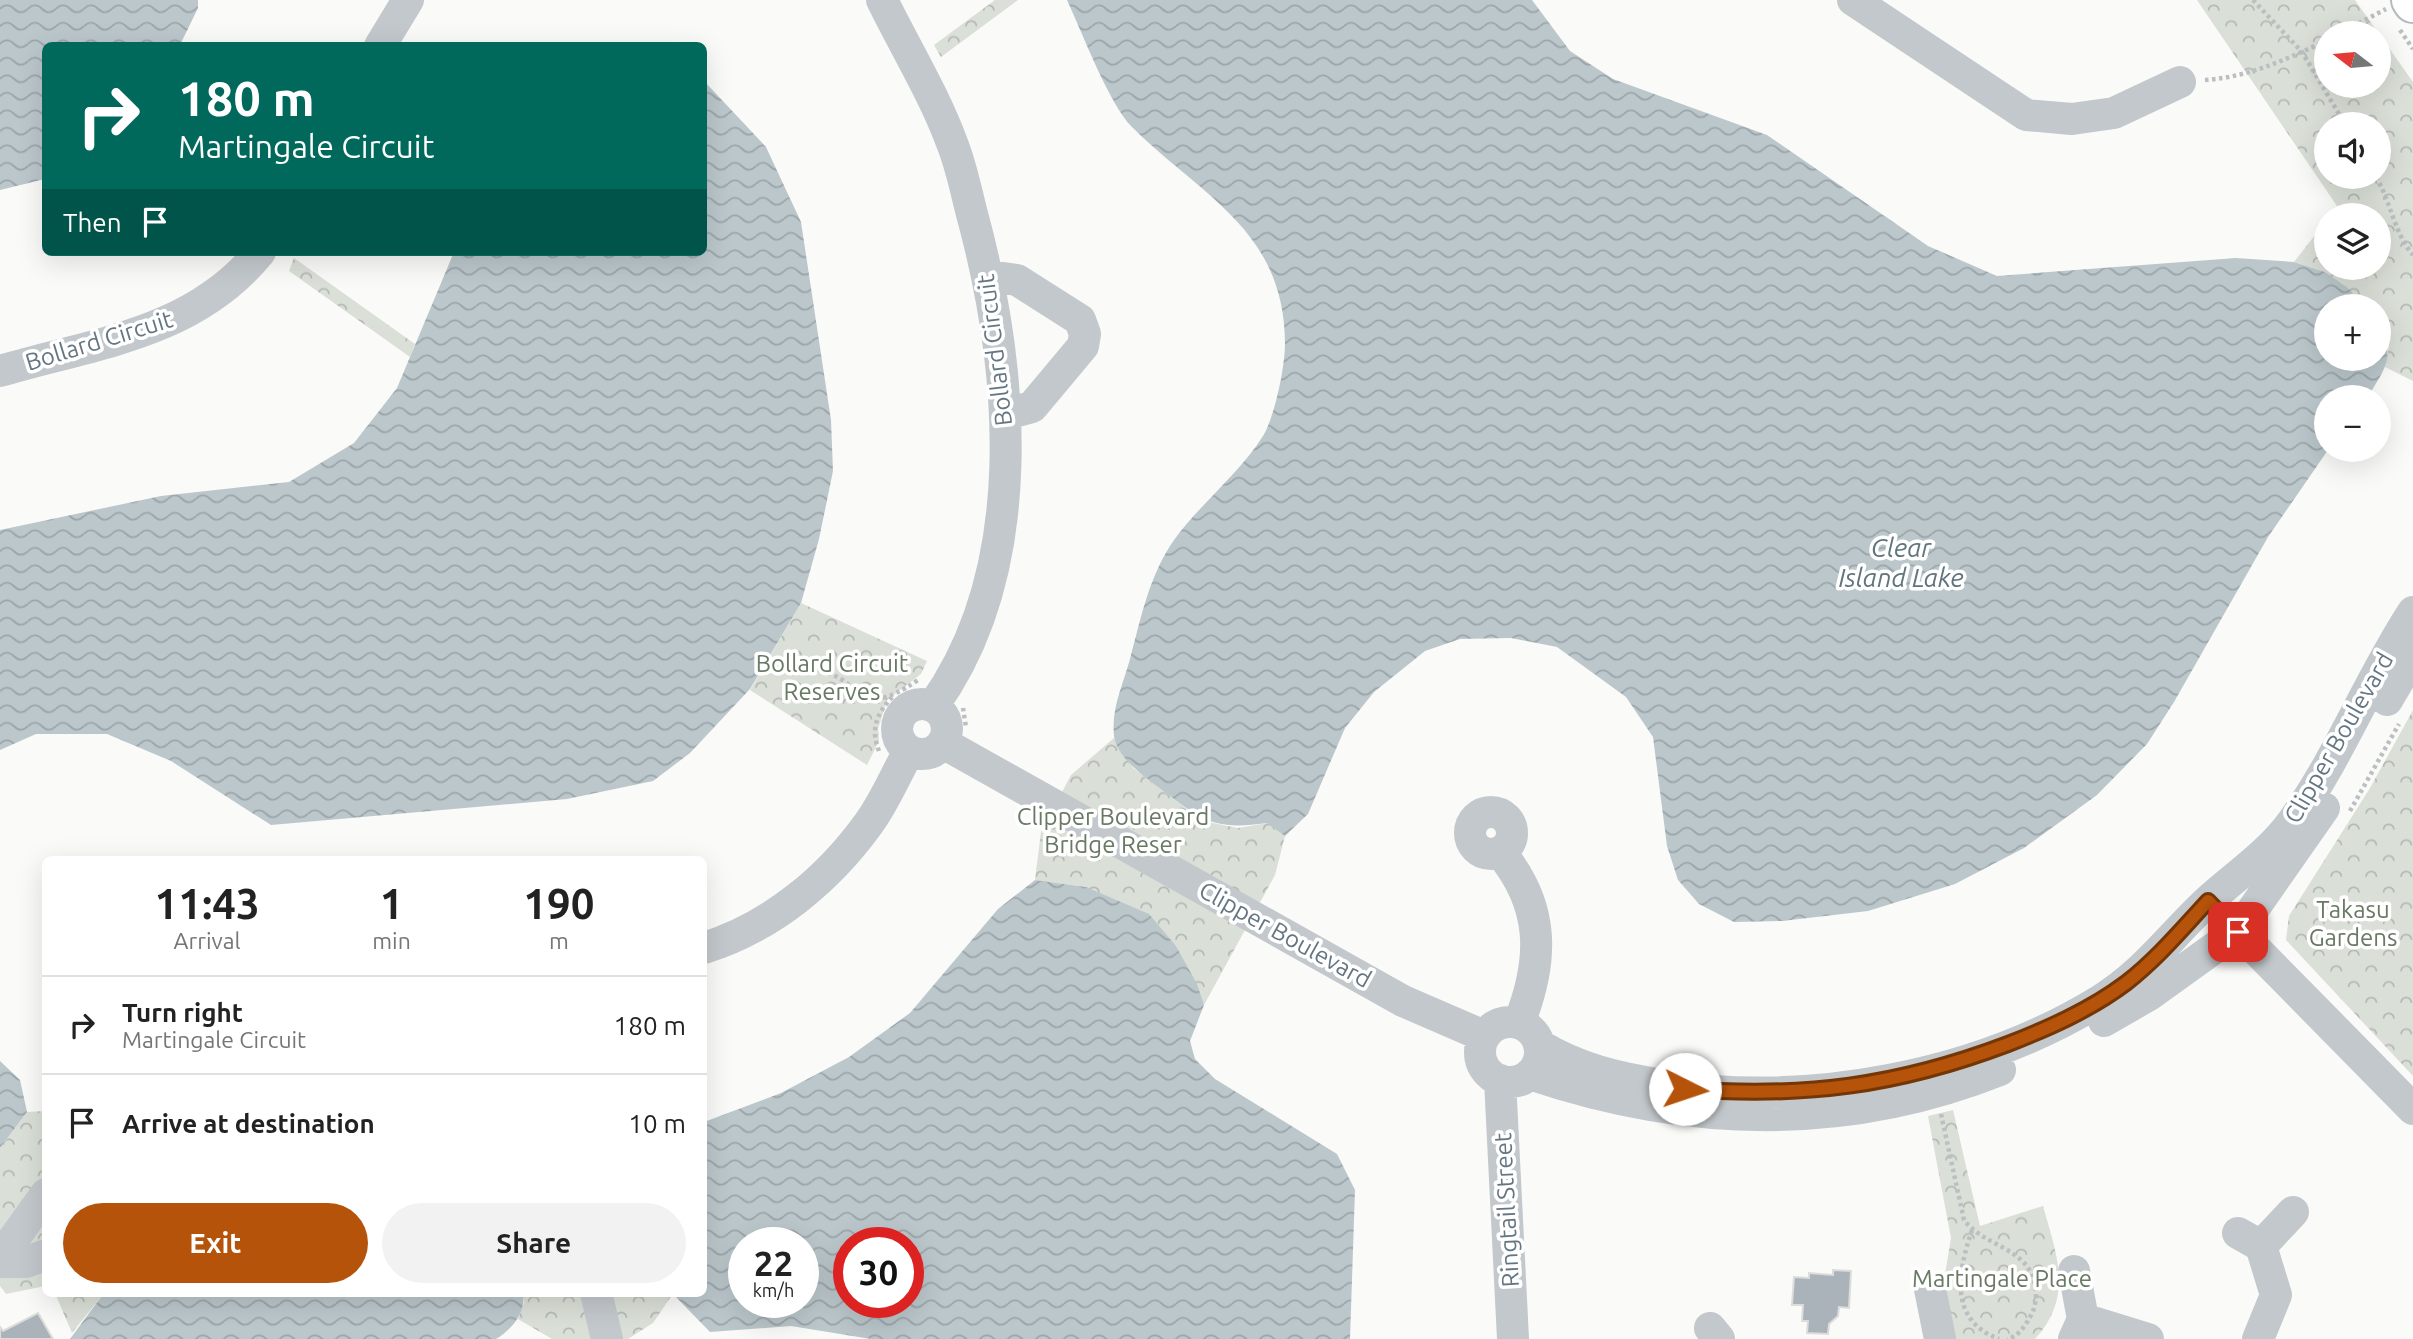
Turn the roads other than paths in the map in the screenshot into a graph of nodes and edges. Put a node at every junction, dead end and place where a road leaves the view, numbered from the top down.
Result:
1 (882, 0) edge
2 (1853, 0) edge
3 (394, 4) edge
4 (381, 42) edge
5 (2180, 82) road end
6 (257, 256) edge
7 (989, 276) junction
8 (0, 372) edge
9 (1006, 414) junction
10 (2413, 612) edge
11 (2413, 656) edge
12 (933, 706) junction
13 (943, 743) junction
14 (909, 751) junction
15 (1500, 852) dead end
16 (2208, 901) junction
17 (2238, 932) junction
18 (707, 947) edge
19 (1485, 1036) junction
20 (1522, 1055) junction
21 (2413, 1109) edge
22 (41, 1200) edge
23 (2293, 1212) dead end
24 (42, 1256) edge
25 (0, 1260) edge
26 (2074, 1271) dead end
27 (1930, 1289) dead end
28 (2079, 1329) edge
29 (1513, 1339) edge
30 (1940, 1339) edge
31 (2148, 1339) edge
32 (2258, 1339) edge

1 - 7 street, Bollard Circuit
2 - 5 street
3 - 4 street
6 - 8 street, Bollard Circuit
7 - 9 street, Bollard Circuit
7 - 9 street
9 - 12 street, Bollard Circuit
10 - 16 street, Clipper Boulevard
11 - 17 street, Clipper Boulevard
12 - 13 street
12 - 14 street
13 - 14 street
13 - 19 street, Clipper Boulevard
14 - 18 street
15 - 20 street
16 - 17 street
16 - 20 street, Clipper Boulevard
17 - 20 street, Clipper Boulevard
17 - 21 street
19 - 20 street
19 - 20 street
20 - 29 street, Ringtail Street
22 - 25 street
23 - 32 street
24 - 25 street
26 - 28 street
27 - 30 street
28 - 31 street

